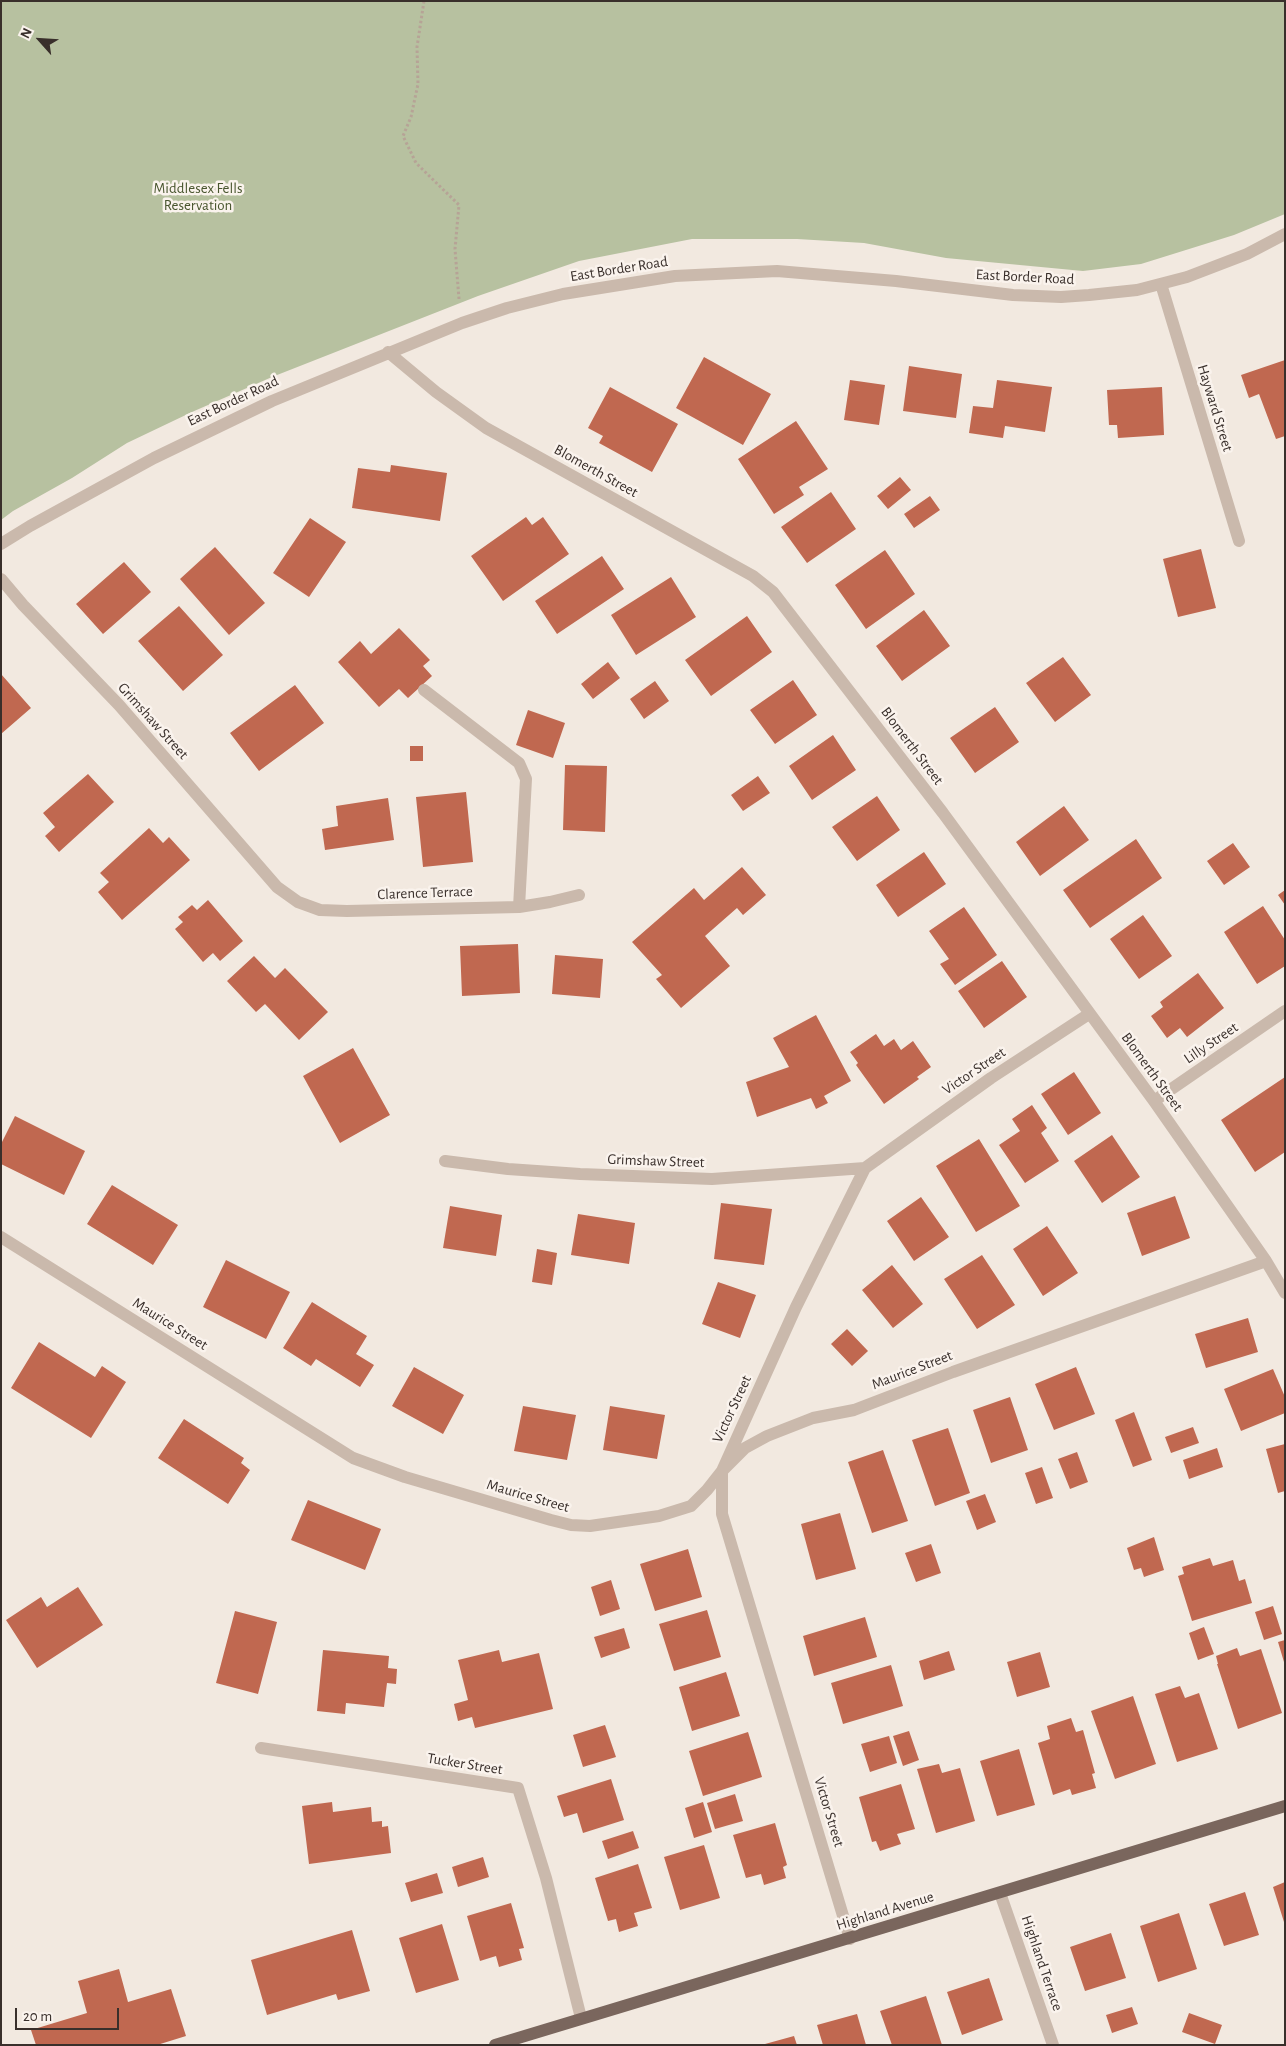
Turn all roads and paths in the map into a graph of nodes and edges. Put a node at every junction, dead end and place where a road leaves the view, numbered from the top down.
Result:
1 (424, 1) edge
2 (1285, 234) edge
3 (1160, 284) junction
4 (462, 323) junction
5 (388, 352) junction
6 (1239, 541) dead end
7 (1, 544) edge
8 (1, 579) edge
9 (424, 690) dead end
10 (278, 887) joint
11 (579, 895) dead end
12 (519, 907) junction
13 (1285, 1011) edge
14 (1089, 1014) junction
15 (1154, 1101) junction
16 (446, 1161) dead end
17 (865, 1168) junction
18 (1, 1237) edge
19 (1266, 1261) junction
20 (1285, 1293) edge
21 (722, 1471) junction
22 (261, 1748) dead end
23 (1285, 1806) edge
24 (1000, 1893) junction
25 (850, 1939) junction
26 (581, 2018) junction
27 (495, 2045) edge
28 (1053, 2045) edge

1 - 4 path
2 - 3 street, East Border Road
3 - 4 street, East Border Road
3 - 6 street, Hayward Street
4 - 5 street, East Border Road
5 - 7 street, East Border Road
5 - 14 street, Blomerth Street
8 - 10 street, Grimshaw Street
9 - 12 street
10 - 12 street, Clarence Terrace
11 - 12 street, Clarence Terrace
13 - 15 street, Lilly Street
14 - 15 street, Blomerth Street
14 - 17 street, Victor Street
15 - 19 street, Blomerth Street
16 - 17 street, Grimshaw Street
17 - 21 street, Victor Street
18 - 21 street, Maurice Street
19 - 20 street, Blomerth Street
19 - 21 street, Maurice Street
21 - 25 street, Victor Street
22 - 26 street, Tucker Street
23 - 24 main road, Highland Avenue
24 - 25 main road, Highland Avenue
24 - 28 street, Highland Terrace
25 - 26 main road, Highland Avenue
26 - 27 main road, Highland Avenue

